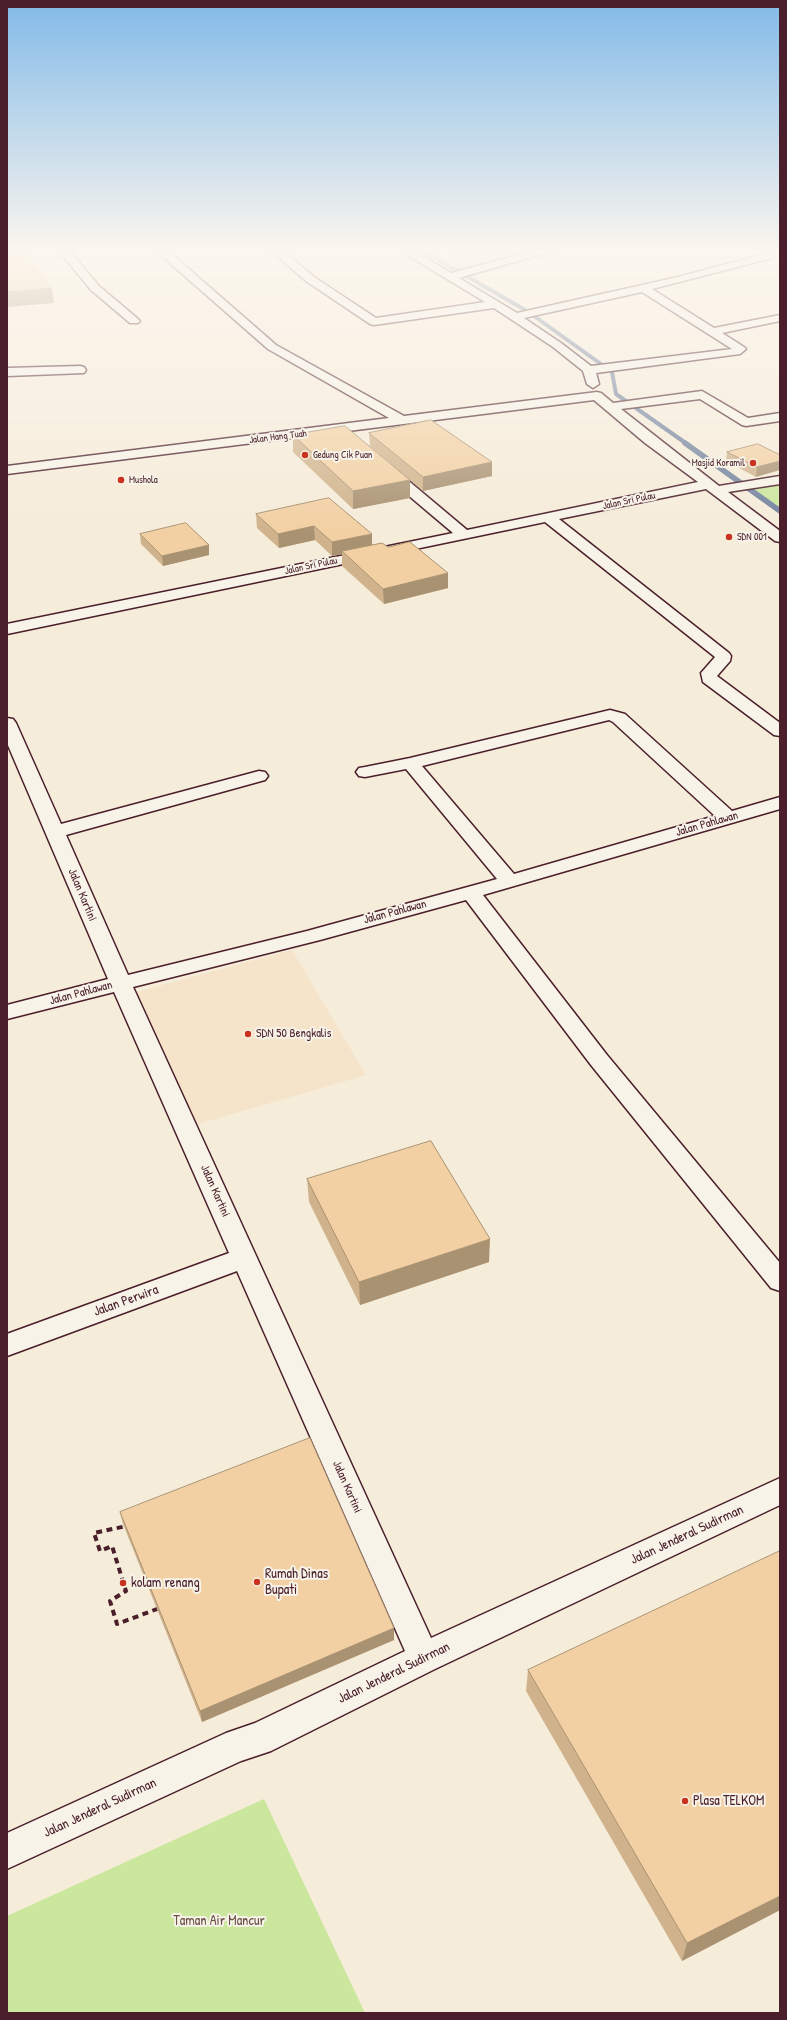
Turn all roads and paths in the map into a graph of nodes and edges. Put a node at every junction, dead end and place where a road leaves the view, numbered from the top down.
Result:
1 (269, 344) edge
2 (556, 344) edge
3 (733, 344) edge
4 (80, 370) dead end
5 (593, 370) junction
6 (7, 372) edge
7 (597, 396) junction
8 (615, 407) junction
9 (780, 417) edge
10 (403, 421) junction
11 (339, 429) junction
12 (351, 439) edge
13 (375, 459) edge
14 (7, 470) edge
15 (780, 480) edge
16 (719, 487) junction
17 (547, 517) junction
18 (464, 535) junction
19 (780, 538) edge
20 (7, 629) edge
21 (7, 723) edge
22 (780, 731) edge
23 (410, 762) junction
24 (365, 772) dead end
25 (259, 776) dead end
26 (780, 803) edge
27 (729, 818) junction
28 (55, 832) junction
29 (510, 880) junction
30 (470, 892) junction
31 (120, 982) junction
32 (7, 1012) edge
33 (244, 1257) junction
34 (780, 1281) edge
35 (7, 1345) edge
36 (780, 1491) edge
37 (117, 1624) joint
38 (424, 1658) junction
39 (7, 1851) edge

1 - 10 street
2 - 5 street
3 - 5 street
4 - 6 street
5 - 7 street
7 - 8 street
7 - 10 street, Jalan Hang Tuah
8 - 9 street
8 - 16 street
10 - 11 street, Jalan Hang Tuah
11 - 12 street
11 - 14 street, Jalan Hang Tuah
13 - 18 street
15 - 16 street, Jalan Sri Pulau
16 - 17 street, Jalan Sri Pulau
16 - 19 street
17 - 18 street, Jalan Sri Pulau
17 - 22 street
18 - 20 street, Jalan Sri Pulau
21 - 28 street, Jalan Kartini
23 - 24 street
23 - 27 street
23 - 29 street
25 - 28 street
26 - 27 street, Jalan Pahlawan
27 - 29 street, Jalan Pahlawan
28 - 31 street, Jalan Kartini
29 - 30 street, Jalan Pahlawan
30 - 31 street, Jalan Pahlawan
30 - 34 street
31 - 32 street, Jalan Pahlawan
31 - 33 street, Jalan Kartini
33 - 35 street, Jalan Perwira
33 - 38 street, Jalan Kartini
36 - 38 street, Jalan Jenderal Sudirman
37 - 37 path
38 - 39 street, Jalan Jenderal Sudirman

